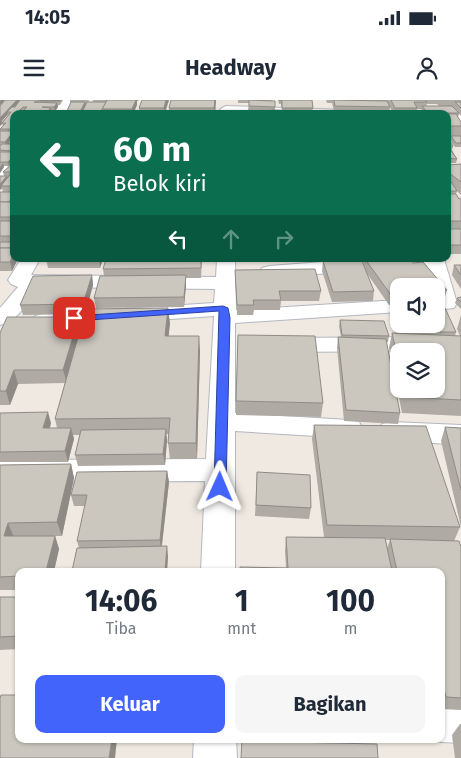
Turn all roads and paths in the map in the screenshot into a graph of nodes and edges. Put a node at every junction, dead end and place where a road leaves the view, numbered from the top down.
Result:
1 (225, 105) edge
2 (288, 110) edge
3 (10, 168) edge
4 (0, 178) edge
5 (28, 262) edge
6 (410, 262) edge
7 (435, 262) edge
8 (439, 278) edge
9 (33, 282) junction
10 (232, 284) edge
11 (390, 305) edge
12 (5, 320) edge
13 (448, 343) edge
14 (241, 346) junction
15 (221, 421) junction
16 (461, 435) edge
17 (220, 470) junction
18 (0, 471) edge
19 (218, 568) edge
20 (445, 721) edge
21 (461, 722) edge
22 (215, 743) edge
23 (215, 758) edge

1 - 2 street
3 - 4 street
5 - 9 street
6 - 10 street
7 - 8 street
9 - 10 street
9 - 12 street
10 - 11 street
10 - 12 street
10 - 14 street
13 - 14 street
14 - 15 street
15 - 16 street
15 - 17 street
17 - 18 street
17 - 19 street
20 - 21 street
22 - 23 street

